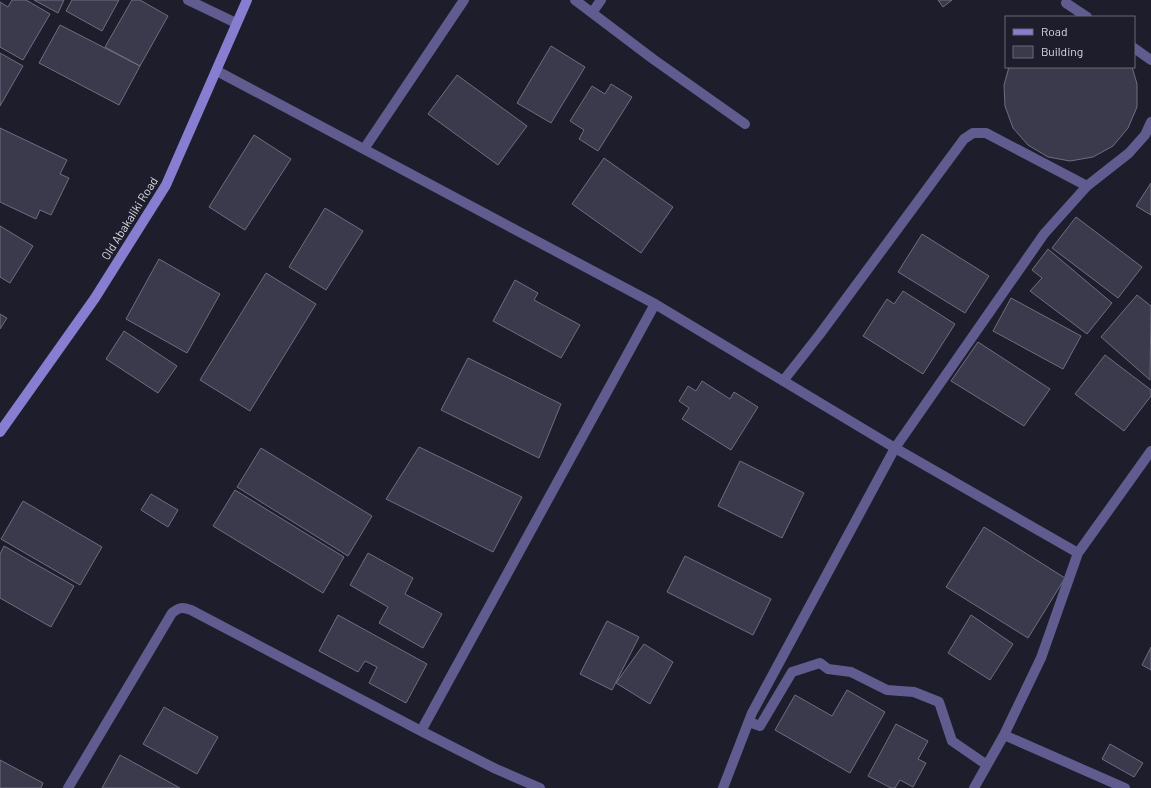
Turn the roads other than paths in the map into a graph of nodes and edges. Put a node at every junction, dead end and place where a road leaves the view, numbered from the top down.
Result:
1 (188, 0) edge
2 (247, 0) edge
3 (464, 0) edge
4 (575, 0) edge
5 (602, 0) edge
6 (1066, 3) dead end
7 (592, 13) junction
8 (1086, 16) edge
9 (236, 23) junction
10 (1135, 49) edge
11 (1151, 60) edge
12 (217, 71) junction
13 (1151, 122) edge
14 (745, 124) dead end
15 (364, 149) junction
16 (1087, 186) junction
17 (655, 304) junction
18 (783, 380) junction
19 (0, 432) edge
20 (895, 448) junction
21 (1151, 451) edge
22 (1078, 553) junction
23 (749, 722) junction
24 (421, 731) junction
25 (1004, 735) junction
26 (987, 765) junction
27 (68, 788) edge
28 (540, 788) edge
29 (723, 788) edge
30 (974, 788) edge
31 (1125, 788) edge

1 - 9 street
2 - 9 main road, Old Abakaliki Road
3 - 15 street
4 - 7 street
5 - 7 street
6 - 8 street
7 - 14 street
9 - 12 main road, Old Abakaliki Road
10 - 11 street
12 - 15 street
12 - 19 main road, Old Abakaliki Road
13 - 16 street
15 - 17 street
16 - 18 street
16 - 20 street
17 - 18 street
17 - 24 street
18 - 20 street
20 - 22 street
20 - 23 street
21 - 22 street
22 - 25 street
23 - 26 street
23 - 29 street
24 - 27 street
24 - 28 street
25 - 26 street
25 - 31 street
26 - 30 street

